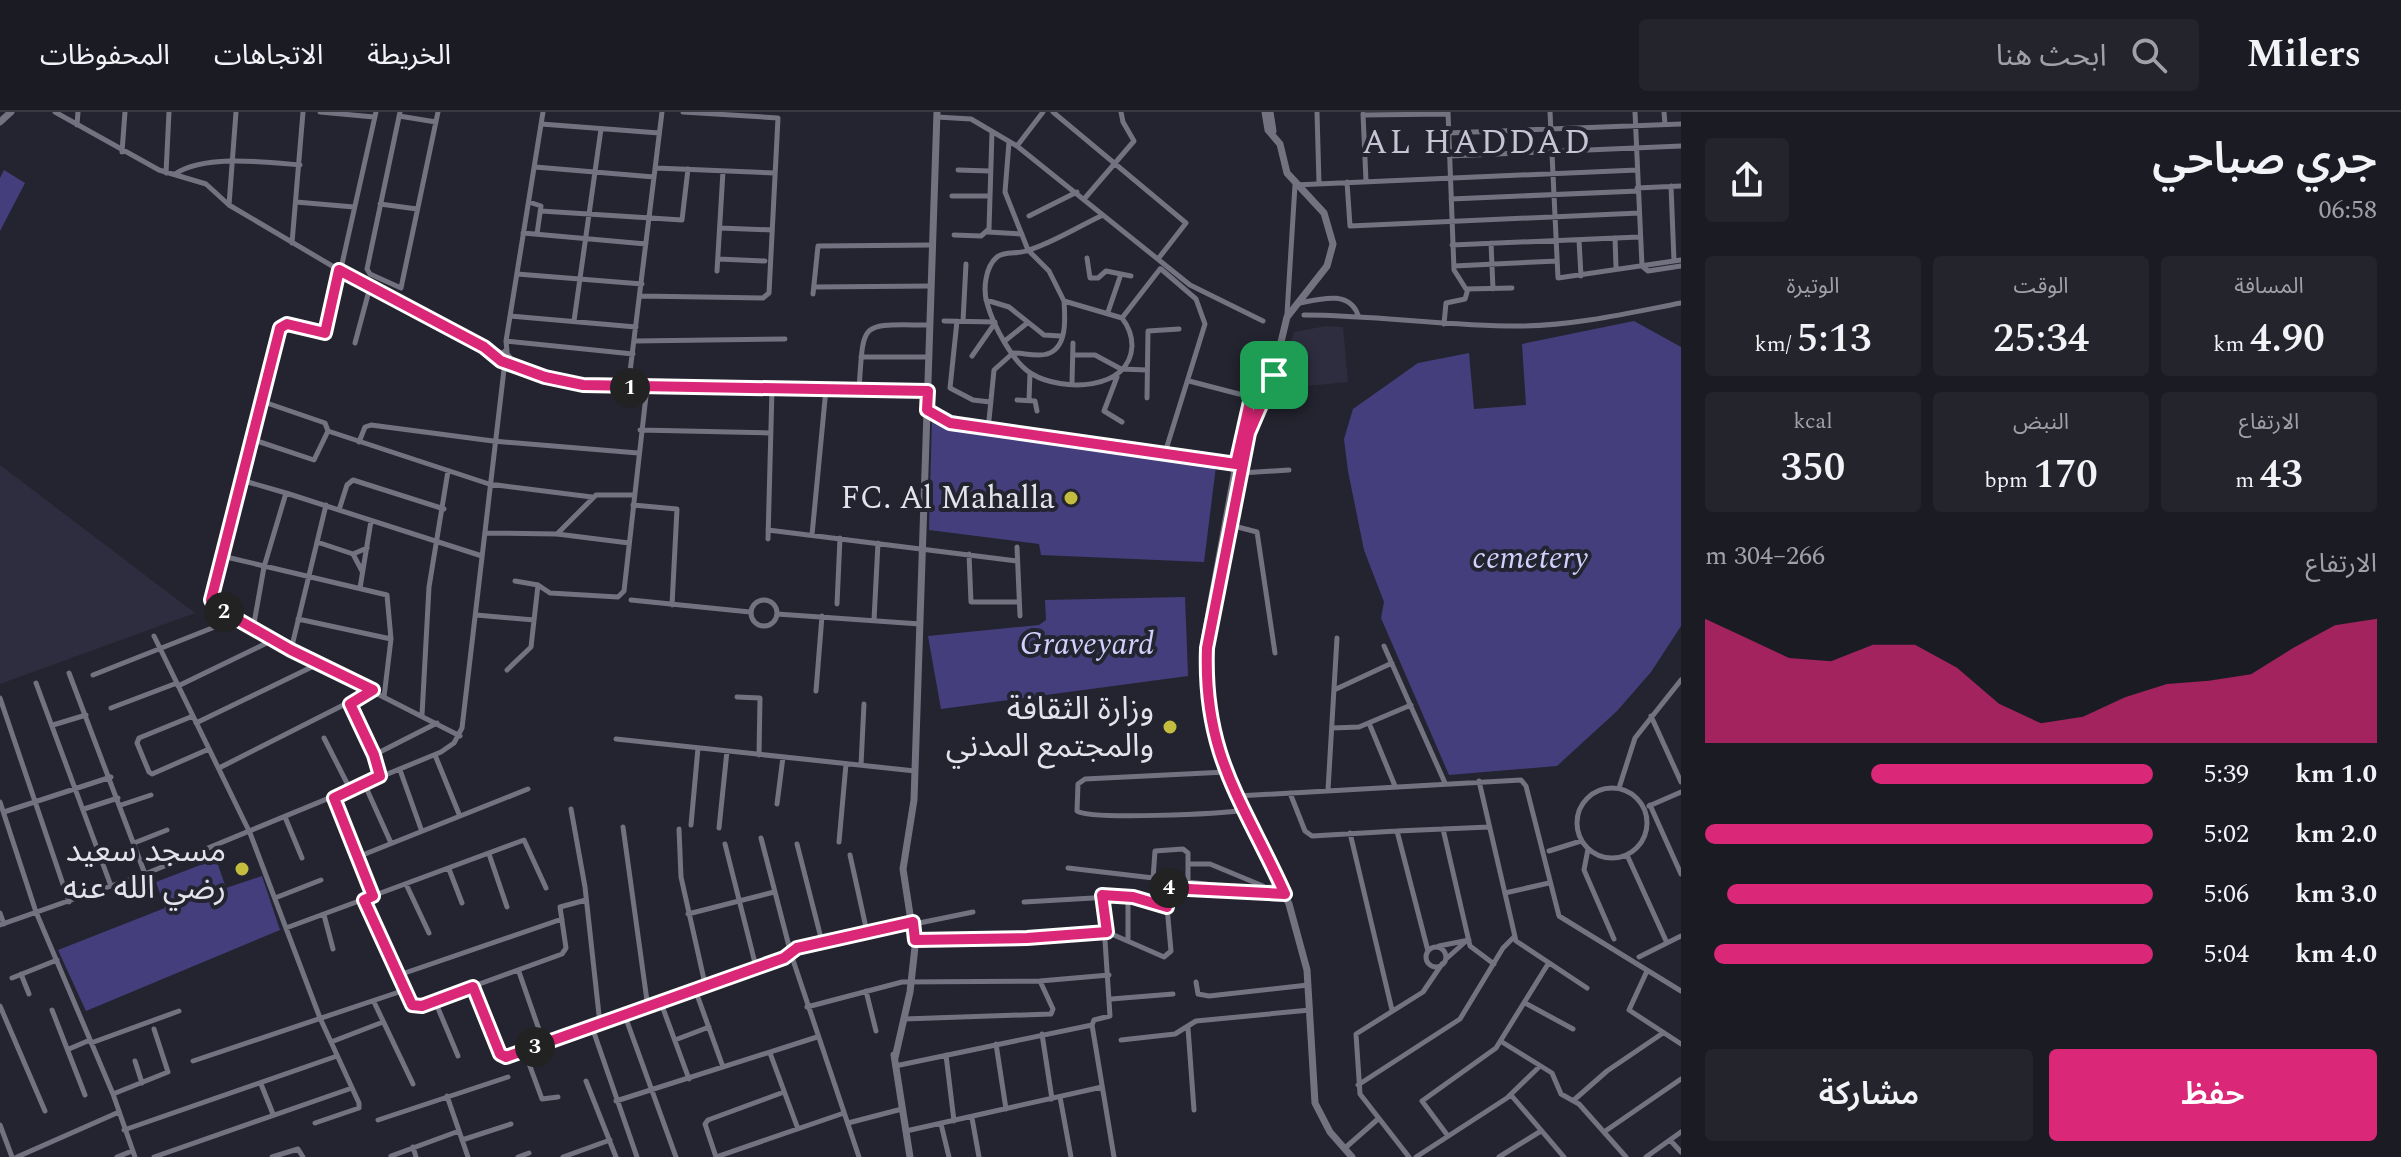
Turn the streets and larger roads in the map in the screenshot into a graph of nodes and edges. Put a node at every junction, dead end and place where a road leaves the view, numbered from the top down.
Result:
1 (11, 112) edge
2 (55, 112) edge
3 (78, 112) edge
4 (125, 112) edge
5 (169, 112) edge
6 (236, 112) edge
7 (303, 112) edge
8 (320, 112) edge
9 (438, 112) edge
10 (543, 112) edge
11 (662, 112) edge
12 (683, 112) edge
13 (1043, 112) edge
14 (1053, 112) edge
15 (1121, 112) edge
16 (1267, 112) edge
17 (1317, 112) edge
18 (1550, 112) edge
19 (1635, 112) edge
20 (1664, 112) edge
21 (720, 113) edge
22 (1448, 113) edge
23 (400, 114) edge
24 (937, 114) edge
25 (1363, 114) edge
26 (375, 115) edge
27 (0, 122) edge
28 (436, 122) junction
29 (541, 124) junction
30 (1665, 124) junction
31 (1681, 124) edge
32 (77, 125) junction
33 (1635, 125) junction
34 (1551, 128) junction
35 (601, 129) junction
36 (992, 132) junction
37 (659, 133) junction
38 (1448, 133) junction
39 (1009, 142) junction
40 (1017, 146) junction
41 (1681, 146) edge
42 (1636, 148) junction
43 (1552, 151) junction
44 (122, 152) junction
45 (1449, 156) junction
46 (233, 161) junction
47 (1114, 164) junction
48 (300, 165) junction
49 (535, 167) junction
50 (655, 168) junction
51 (688, 169) junction
52 (958, 170) dead end
53 (1637, 170) junction
54 (723, 171) junction
55 (990, 171) junction
56 (595, 172) junction
57 (166, 173) junction
58 (775, 173) junction
59 (1553, 174) junction
60 (174, 175) junction
61 (654, 177) junction
62 (1450, 179) junction
63 (1366, 181) junction
64 (1347, 182) junction
65 (1319, 183) junction
66 (1295, 185) junction
67 (1671, 186) junction
68 (1681, 186) edge
69 (1638, 189) junction
70 (1077, 192) junction
71 (1554, 195) junction
72 (952, 196) dead end
73 (990, 196) junction
74 (1085, 198) junction
75 (1451, 199) junction
76 (296, 202) junction
77 (529, 202) junction
78 (380, 204) junction
79 (229, 205) junction
80 (354, 207) junction
81 (417, 209) junction
82 (541, 211) junction
83 (1639, 213) junction
84 (589, 215) junction
85 (1103, 215) junction
86 (1029, 216) dead end
87 (1555, 218) junction
88 (649, 219) junction
89 (1452, 223) junction
90 (720, 228) junction
91 (772, 230) junction
92 (988, 232) junction
93 (523, 233) junction
94 (537, 234) junction
95 (1022, 234) junction
96 (954, 235) dead end
97 (1640, 237) junction
98 (1615, 238) junction
99 (585, 239) junction
100 (1579, 240) junction
101 (1556, 241) junction
102 (292, 243) junction
103 (1491, 243) junction
104 (646, 244) junction
105 (933, 245) junction
106 (1452, 245) junction
107 (1028, 250) junction
108 (1087, 258) dead end
109 (718, 259) junction
110 (1158, 259) junction
111 (765, 261) dead end
112 (1557, 261) junction
113 (1678, 261) edge
114 (966, 264) dead end
115 (1492, 264) junction
116 (1162, 266) junction
117 (1453, 266) junction
118 (1642, 266) junction
119 (1681, 266) edge
120 (1616, 267) junction
121 (339, 270) junction
122 (717, 271) dead end
123 (517, 274) junction
124 (1121, 274) junction
125 (1131, 276) dead end
126 (1581, 276) junction
127 (580, 279) junction
128 (642, 284) junction
129 (931, 286) junction
130 (370, 287) junction
131 (401, 288) junction
132 (1512, 288) dead end
133 (1468, 289) junction
134 (1493, 289) junction
135 (640, 296) junction
136 (986, 300) junction
137 (1064, 301) junction
138 (398, 302) junction
139 (1681, 303) edge
140 (1295, 304) junction
141 (1108, 312) junction
142 (1304, 315) dead end
143 (1358, 315) junction
144 (510, 316) junction
145 (1287, 317) junction
146 (1122, 318) junction
147 (574, 321) junction
148 (944, 321) dead end
149 (960, 321) junction
150 (1263, 321) dead end
151 (995, 322) junction
152 (1026, 324) junction
153 (1444, 324) junction
154 (930, 325) junction
155 (636, 327) junction
156 (1179, 329) dead end
157 (1062, 336) junction
158 (785, 339) dead end
159 (1006, 340) junction
160 (506, 341) junction
161 (635, 341) junction
162 (1132, 342) junction
163 (355, 343) dead end
164 (1073, 343) dead end
165 (1147, 343) junction
166 (1013, 353) junction
167 (633, 354) junction
168 (1073, 355) junction
169 (503, 356) junction
170 (972, 356) dead end
171 (861, 357) junction
172 (929, 357) junction
173 (1125, 369) junction
174 (1147, 370) junction
175 (1030, 373) junction
176 (1274, 375) junction
177 (1117, 376) junction
178 (1189, 381) junction
179 (1072, 383) junction
180 (647, 387) junction
181 (628, 388) junction
182 (772, 389) junction
183 (826, 389) junction
184 (859, 389) junction
185 (928, 391) junction
186 (1239, 394) dead end
187 (1147, 398) dead end
188 (1017, 400) dead end
189 (261, 401) junction
190 (1029, 401) junction
191 (990, 402) junction
192 (927, 410) junction
193 (1037, 411) dead end
194 (1248, 420) junction
195 (1122, 422) dead end
196 (640, 430) junction
197 (988, 430) junction
198 (328, 431) junction
199 (771, 433) junction
200 (251, 439) junction
201 (493, 441) junction
202 (359, 442) junction
203 (638, 453) junction
204 (1164, 456) junction
205 (1236, 464) junction
206 (1289, 470) dead end
207 (448, 471) junction
208 (1241, 473) junction
209 (241, 480) junction
210 (489, 484) junction
211 (286, 493) junction
212 (634, 495) junction
213 (592, 497) junction
214 (326, 505) junction
215 (633, 505) junction
216 (444, 509) junction
217 (339, 510) junction
218 (371, 521) junction
219 (1230, 525) junction
220 (768, 530) junction
221 (485, 533) junction
222 (557, 534) junction
223 (812, 535) junction
224 (840, 538) junction
225 (768, 539) dead end
226 (317, 542) junction
227 (435, 542) junction
228 (629, 543) junction
229 (878, 543) junction
230 (1017, 547) dead end
231 (367, 548) junction
232 (923, 548) junction
233 (353, 554) junction
234 (969, 554) junction
235 (222, 556) junction
236 (482, 556) junction
237 (1017, 561) junction
238 (264, 567) junction
239 (363, 572) junction
240 (308, 576) junction
241 (515, 581) dead end
242 (538, 585) junction
243 (360, 588) junction
244 (631, 600) dead end
245 (1019, 602) junction
246 (837, 604) dead end
247 (672, 605) junction
248 (750, 612) junction
249 (777, 614) junction
250 (476, 615) junction
251 (822, 616) junction
252 (1020, 616) dead end
253 (235, 619) junction
254 (298, 619) junction
255 (534, 620) junction
256 (874, 620) junction
257 (920, 624) junction
258 (253, 629) junction
259 (154, 636) dead end
260 (1337, 638) dead end
261 (391, 639) junction
262 (272, 640) junction
263 (1384, 646) dead end
264 (1207, 648) junction
265 (161, 650) junction
266 (291, 650) junction
267 (1275, 653) dead end
268 (1392, 663) junction
269 (319, 664) junction
270 (507, 670) dead end
271 (69, 673) dead end
272 (1335, 674) junction
273 (93, 675) dead end
274 (1351, 681) junction
275 (36, 683) dead end
276 (178, 684) junction
277 (1680, 684) edge
278 (373, 690) junction
279 (1334, 690) junction
280 (816, 691) dead end
281 (384, 697) junction
282 (737, 697) dead end
283 (0, 698) edge
284 (350, 704) junction
285 (864, 704) dead end
286 (1411, 705) junction
287 (111, 708) dead end
288 (86, 715) junction
289 (422, 715) junction
290 (193, 716) junction
291 (1651, 716) junction
292 (196, 723) junction
293 (437, 723) junction
294 (1369, 723) junction
295 (53, 726) junction
296 (1332, 728) junction
297 (460, 736) junction
298 (324, 738) dead end
299 (616, 739) dead end
300 (698, 748) junction
301 (209, 749) junction
302 (727, 751) junction
303 (374, 755) junction
304 (435, 755) junction
305 (759, 755) junction
306 (783, 757) junction
307 (846, 764) junction
308 (861, 765) junction
309 (219, 768) junction
310 (400, 770) junction
311 (915, 771) junction
312 (1226, 772) junction
313 (380, 776) junction
314 (111, 777) junction
315 (1479, 781) junction
316 (1681, 782) edge
317 (364, 783) junction
318 (1445, 783) junction
319 (1395, 786) junction
320 (76, 788) junction
321 (1619, 788) junction
322 (350, 789) junction
323 (528, 789) dead end
324 (1328, 790) junction
325 (1681, 792) edge
326 (1290, 793) junction
327 (151, 795) dead end
328 (1236, 796) junction
329 (118, 798) junction
330 (334, 798) junction
331 (0, 802) edge
332 (35, 802) junction
333 (777, 804) dead end
334 (121, 805) junction
335 (1647, 807) junction
336 (84, 809) junction
337 (571, 809) dead end
338 (1244, 810) junction
339 (4, 812) junction
340 (459, 814) junction
341 (285, 817) junction
342 (691, 825) dead end
343 (623, 827) dead end
344 (1489, 827) junction
345 (719, 828) dead end
346 (421, 829) junction
347 (679, 829) dead end
348 (1443, 829) junction
349 (167, 830) dead end
350 (1397, 831) junction
351 (250, 833) junction
352 (1350, 833) junction
353 (761, 838) dead end
354 (1581, 841) junction
355 (839, 842) dead end
356 (134, 843) junction
357 (391, 843) junction
358 (725, 844) dead end
359 (797, 844) dead end
360 (1588, 849) junction
361 (1549, 851) dead end
362 (489, 854) junction
363 (850, 855) dead end
364 (1627, 855) junction
365 (302, 858) dead end
366 (355, 858) junction
367 (1189, 864) junction
368 (1068, 868) dead end
369 (449, 869) junction
370 (145, 874) junction
371 (1681, 874) edge
372 (1153, 879) junction
373 (321, 880) dead end
374 (1280, 882) junction
375 (1188, 883) junction
376 (1549, 883) junction
377 (406, 884) junction
378 (111, 886) junction
379 (546, 888) dead end
380 (1267, 888) junction
381 (774, 892) junction
382 (1505, 893) junction
383 (1285, 894) junction
384 (1102, 895) junction
385 (373, 896) junction
386 (1128, 896) junction
387 (275, 898) junction
388 (364, 900) junction
389 (586, 900) junction
390 (739, 901) junction
391 (69, 902) junction
392 (1024, 902) dead end
393 (462, 903) dead end
394 (507, 907) dead end
395 (1167, 907) junction
396 (36, 912) junction
397 (973, 912) dead end
398 (0, 913) edge
399 (688, 914) junction
400 (324, 915) junction
401 (562, 919) junction
402 (913, 922) junction
403 (2, 924) edge
404 (286, 928) junction
405 (867, 932) junction
406 (1107, 932) junction
407 (429, 933) dead end
408 (1681, 936) edge
409 (1514, 937) junction
410 (1614, 939) dead end
411 (915, 940) junction
412 (1469, 940) junction
413 (1128, 941) junction
414 (822, 942) junction
415 (1667, 943) junction
416 (1436, 947) junction
417 (333, 949) dead end
418 (1428, 951) junction
419 (791, 954) junction
420 (1639, 957) dead end
421 (57, 960) junction
422 (1427, 960) junction
423 (1444, 962) junction
424 (1494, 964) junction
425 (1548, 964) junction
426 (756, 967) junction
427 (1647, 971) junction
428 (519, 972) junction
429 (21, 974) junction
430 (399, 975) junction
431 (1109, 975) junction
432 (12, 978) dead end
433 (1040, 981) junction
434 (909, 982) junction
435 (1196, 982) dead end
436 (1431, 982) junction
437 (705, 984) junction
438 (1308, 985) junction
439 (473, 987) junction
440 (1587, 988) dead end
441 (695, 989) junction
442 (405, 990) junction
443 (866, 991) junction
444 (1681, 991) edge
445 (29, 994) dead end
446 (1173, 994) dead end
447 (1111, 999) junction
448 (435, 1001) junction
449 (374, 1002) junction
450 (661, 1003) junction
451 (1525, 1003) junction
452 (0, 1006) edge
453 (807, 1007) junction
454 (648, 1008) junction
455 (52, 1010) dead end
456 (1310, 1010) junction
457 (1392, 1010) junction
458 (179, 1011) dead end
459 (625, 1016) junction
460 (320, 1018) junction
461 (904, 1019) junction
462 (383, 1022) junction
463 (600, 1024) junction
464 (1092, 1025) junction
465 (592, 1027) junction
466 (709, 1027) junction
467 (1188, 1028) junction
468 (154, 1029) dead end
469 (1573, 1029) dead end
470 (876, 1031) dead end
471 (1663, 1033) junction
472 (1042, 1034) junction
473 (817, 1037) junction
474 (675, 1040) junction
475 (1121, 1040) dead end
476 (91, 1042) junction
477 (331, 1042) junction
478 (1502, 1042) junction
479 (544, 1044) junction
480 (996, 1044) junction
481 (1681, 1044) edge
482 (69, 1049) junction
483 (524, 1050) junction
484 (770, 1053) junction
485 (946, 1055) junction
486 (337, 1056) junction
487 (458, 1056) dead end
488 (135, 1061) dead end
489 (193, 1061) dead end
490 (895, 1062) junction
491 (1540, 1066) junction
492 (723, 1067) junction
493 (508, 1077) dead end
494 (689, 1079) junction
495 (1681, 1079) edge
496 (586, 1081) dead end
497 (142, 1083) junction
498 (261, 1084) junction
499 (413, 1084) dead end
500 (1358, 1085) junction
501 (1102, 1087) junction
502 (352, 1088) junction
503 (654, 1091) junction
504 (784, 1092) junction
505 (113, 1094) junction
506 (85, 1095) dead end
507 (1511, 1095) junction
508 (447, 1096) junction
509 (558, 1097) dead end
510 (1060, 1097) junction
511 (1052, 1099) junction
512 (1574, 1100) junction
513 (616, 1101) junction
514 (902, 1109) junction
515 (1006, 1109) junction
516 (1194, 1110) dead end
517 (45, 1111) dead end
518 (119, 1112) junction
519 (844, 1113) junction
520 (273, 1114) junction
521 (972, 1118) junction
522 (1378, 1119) junction
523 (378, 1120) dead end
524 (954, 1121) junction
525 (315, 1123) dead end
526 (848, 1123) junction
527 (511, 1124) dead end
528 (941, 1124) junction
529 (0, 1125) edge
530 (798, 1129) junction
531 (124, 1130) junction
532 (459, 1131) junction
533 (906, 1131) junction
534 (1541, 1131) junction
535 (1604, 1132) junction
536 (1681, 1132) edge
537 (1448, 1136) junction
538 (462, 1140) junction
539 (610, 1140) junction
540 (1670, 1140) junction
541 (413, 1147) junction
542 (1345, 1148) junction
543 (1681, 1152) edge
544 (529, 1153) dead end
545 (134, 1154) edge
546 (391, 1156) edge
547 (15, 1157) edge
548 (117, 1157) edge
549 (154, 1157) edge
550 (272, 1157) edge
551 (303, 1157) edge
552 (416, 1157) edge
553 (468, 1157) edge
554 (518, 1157) edge
555 (563, 1157) edge
556 (616, 1157) edge
557 (637, 1157) edge
558 (676, 1157) edge
559 (716, 1157) edge
560 (859, 1157) edge
561 (910, 1157) edge
562 (949, 1157) edge
563 (979, 1157) edge
564 (1071, 1157) edge
565 (1114, 1157) edge
566 (1352, 1157) edge
567 (1409, 1157) edge
568 (1416, 1157) edge
569 (1499, 1157) edge
570 (1564, 1157) edge
571 (1626, 1157) edge
572 (1646, 1157) edge

1 - 27 street
2 - 32 street
3 - 32 street
4 - 44 street
5 - 57 street
6 - 46 street
7 - 48 street
8 - 26 street
9 - 28 street
10 - 29 street
11 - 37 street
12 - 21 street
13 - 40 street
14 - 47 street
15 - 47 street
16 - 66 street
17 - 65 street
18 - 34 street
19 - 33 street
20 - 30 street
21 - 58 street
22 - 25 street
22 - 38 street
23 - 28 street
23 - 78 street
24 - 36 street
24 - 105 street
25 - 63 street
26 - 80 street
28 - 81 street
29 - 35 street
29 - 49 street
30 - 31 street
30 - 33 street
32 - 44 street
33 - 34 street
33 - 42 street
34 - 38 street
34 - 43 street
35 - 37 street
35 - 56 street
36 - 39 street
36 - 55 street
37 - 50 street
38 - 45 street
39 - 40 street
39 - 95 street
40 - 70 street
41 - 42 street
42 - 43 street
42 - 53 street
43 - 45 street
43 - 59 street
44 - 57 street
45 - 62 street
46 - 48 street
46 - 60 street
46 - 79 street
47 - 74 street
47 - 110 street
48 - 76 street
49 - 56 street
49 - 77 street
50 - 51 street
50 - 61 street
51 - 54 street
51 - 88 street
52 - 55 street
53 - 59 street
53 - 69 street
54 - 58 street
54 - 90 street
55 - 73 street
56 - 61 street
56 - 84 street
57 - 60 street
58 - 91 street
59 - 62 street
59 - 71 street
60 - 79 street
61 - 88 street
62 - 63 street
62 - 75 street
63 - 64 street
64 - 65 street
64 - 89 street
65 - 66 street
66 - 140 street
66 - 145 street
67 - 68 street
67 - 69 street
67 - 113 street
69 - 71 street
69 - 83 street
70 - 74 street
70 - 86 street
71 - 75 street
71 - 87 street
72 - 73 street
73 - 92 street
74 - 85 street
75 - 89 street
76 - 80 street
76 - 102 street
77 - 82 street
77 - 93 street
78 - 81 street
78 - 131 street
79 - 102 street
80 - 121 street
81 - 131 street
82 - 84 street
82 - 94 street
83 - 87 street
83 - 97 street
84 - 88 street
84 - 99 street
85 - 107 street
85 - 110 street
87 - 89 street
87 - 101 street
88 - 104 street
89 - 106 street
90 - 91 street
90 - 109 street
91 - 135 street
92 - 95 street
92 - 96 street
93 - 94 street
93 - 123 street
94 - 99 street
95 - 107 street
97 - 98 street
97 - 118 street
98 - 100 street
98 - 120 street
99 - 104 street
99 - 127 street
100 - 101 street
100 - 126 street
101 - 103 street
101 - 112 street
102 - 121 street
103 - 106 street
103 - 115 street
104 - 128 street
105 - 129 street
105 - 129 street
106 - 117 street
107 - 136 street
107 - 137 street
108 - 124 street
109 - 111 street
109 - 122 street
110 - 116 street
112 - 115 street
112 - 126 street
113 - 118 street
114 - 149 street
115 - 117 street
115 - 134 street
116 - 146 street
116 - 150 street
116 - 178 street
117 - 133 street
118 - 119 street
118 - 120 street
120 - 126 street
121 - 130 street
121 - 189 street
123 - 127 street
123 - 144 street
124 - 125 street
124 - 141 street
127 - 128 street
127 - 147 street
128 - 135 street
129 - 154 street
130 - 138 street
130 - 163 street
131 - 138 street
132 - 134 street
133 - 134 street
133 - 153 street
135 - 155 street
136 - 151 street
136 - 152 street
137 - 141 street
137 - 157 street
138 - 169 street
139 - 153 street
140 - 143 street
140 - 145 street
141 - 146 street
142 - 143 street
143 - 153 street
144 - 147 street
144 - 160 street
145 - 176 street
146 - 162 street
147 - 155 street
148 - 149 street
149 - 151 street
149 - 191 street
151 - 159 street
151 - 170 street
152 - 157 street
152 - 159 street
154 - 171 street
154 - 172 street
155 - 161 street
156 - 165 street
157 - 166 street
158 - 161 street
159 - 166 street
160 - 167 street
160 - 169 street
161 - 167 street
162 - 165 street
162 - 173 street
164 - 168 street
165 - 174 street
166 - 175 street
166 - 191 street
167 - 181 street
168 - 173 street
168 - 179 street
169 - 181 street
169 - 201 street
171 - 172 street
171 - 184 street
172 - 185 street
173 - 174 street
173 - 177 street
174 - 187 street
175 - 179 street
175 - 190 street
176 - 194 street
176 - 194 street
177 - 179 street
177 - 195 street
178 - 186 street
178 - 204 street
180 - 181 street
180 - 182 street
180 - 196 street
182 - 183 street
182 - 199 street
183 - 184 street
183 - 223 street
184 - 185 street
185 - 192 street
188 - 190 street
189 - 198 street
189 - 200 street
190 - 193 street
191 - 197 street
192 - 197 street
192 - 232 street
194 - 205 street
194 - 208 street
196 - 199 street
196 - 203 street
197 - 204 street
198 - 200 street
198 - 202 street
199 - 220 street
200 - 209 street
201 - 202 street
201 - 203 street
201 - 210 street
202 - 207 street
203 - 212 street
204 - 205 street
205 - 264 street
206 - 208 street
207 - 210 street
207 - 216 street
208 - 219 street
209 - 211 street
209 - 235 street
210 - 213 street
210 - 221 street
211 - 214 street
211 - 238 street
212 - 213 street
212 - 215 street
213 - 222 street
214 - 217 street
214 - 226 street
215 - 228 street
215 - 247 street
216 - 217 street
216 - 227 street
217 - 218 street
218 - 227 street
218 - 231 street
219 - 264 street
219 - 267 street
220 - 223 street
220 - 225 street
221 - 222 street
221 - 236 street
222 - 228 street
223 - 224 street
224 - 229 street
224 - 246 street
226 - 233 street
226 - 240 street
227 - 236 street
227 - 289 street
228 - 242 street
229 - 232 street
229 - 256 street
230 - 237 street
231 - 233 street
231 - 239 street
232 - 234 street
232 - 257 street
233 - 239 street
234 - 237 street
234 - 245 street
235 - 238 street
235 - 253 street
236 - 250 street
237 - 245 street
238 - 240 street
238 - 258 street
239 - 243 street
240 - 243 street
240 - 254 street
241 - 242 street
242 - 255 street
243 - 261 street
244 - 247 street
245 - 252 street
247 - 248 street
248 - 249 street
248 - 249 street
249 - 251 street
250 - 255 street
250 - 297 street
251 - 256 street
251 - 280 street
253 - 258 street
253 - 265 street
254 - 261 street
254 - 266 street
255 - 270 street
256 - 257 street
257 - 311 street
258 - 262 street
259 - 265 street
260 - 272 street
261 - 281 street
262 - 266 street
262 - 276 street
263 - 268 street
264 - 312 street
265 - 273 street
265 - 276 street
266 - 269 street
268 - 274 street
268 - 286 street
269 - 278 street
269 - 292 street
271 - 288 street
272 - 274 street
272 - 279 street
274 - 279 street
275 - 295 street
276 - 287 street
276 - 290 street
277 - 291 street
278 - 281 street
278 - 284 street
279 - 296 street
281 - 289 street
282 - 305 street
283 - 332 street
284 - 303 street
284 - 309 street
285 - 308 street
286 - 294 street
286 - 318 street
288 - 295 street
288 - 314 street
289 - 293 street
290 - 292 street
290 - 301 street
291 - 316 street
291 - 321 street
292 - 301 street
293 - 297 street
293 - 303 street
294 - 296 street
294 - 319 street
295 - 320 street
296 - 324 street
297 - 304 street
298 - 322 street
299 - 300 street
300 - 302 street
300 - 342 street
301 - 309 street
302 - 305 street
302 - 345 street
303 - 313 street
304 - 310 street
304 - 340 street
305 - 306 street
306 - 307 street
306 - 333 street
307 - 308 street
307 - 355 street
308 - 311 street
309 - 351 street
310 - 313 street
310 - 346 street
311 - 402 street
312 - 328 street
312 - 338 street
313 - 317 street
314 - 320 street
314 - 329 street
315 - 318 street
315 - 344 street
315 - 376 street
317 - 322 street
317 - 357 street
318 - 319 street
319 - 324 street
320 - 332 street
320 - 336 street
321 - 335 street
321 - 354 street
322 - 330 street
323 - 340 street
324 - 326 street
325 - 335 street
326 - 328 street
326 - 352 street
327 - 334 street
328 - 338 street
329 - 334 street
329 - 336 street
330 - 341 street
330 - 366 street
331 - 339 street
332 - 339 street
332 - 391 street
334 - 356 street
335 - 364 street
335 - 371 street
336 - 378 street
337 - 389 street
338 - 374 street
339 - 396 street
340 - 346 street
341 - 351 street
341 - 365 street
343 - 454 street
344 - 348 street
344 - 382 street
346 - 357 street
347 - 399 street
348 - 350 street
348 - 412 street
349 - 356 street
350 - 352 street
350 - 418 street
351 - 370 street
351 - 387 street
352 - 457 street
353 - 381 street
354 - 360 street
354 - 361 street
356 - 370 street
357 - 366 street
358 - 390 street
359 - 414 street
360 - 364 street
360 - 410 street
362 - 369 street
362 - 379 street
362 - 394 street
363 - 405 street
364 - 415 street
366 - 385 street
367 - 372 street
367 - 375 street
367 - 380 street
368 - 372 street
369 - 377 street
369 - 393 street
370 - 378 street
372 - 375 street
373 - 387 street
374 - 380 street
374 - 383 street
375 - 380 street
376 - 382 street
376 - 427 street
377 - 385 street
377 - 407 street
378 - 391 street
381 - 390 street
381 - 419 street
382 - 409 street
383 - 395 street
383 - 438 street
384 - 386 street
384 - 392 street
384 - 406 street
385 - 388 street
386 - 395 street
386 - 413 street
387 - 404 street
388 - 400 street
388 - 430 street
389 - 401 street
389 - 463 street
390 - 399 street
390 - 426 street
391 - 396 street
395 - 413 street
396 - 403 street
396 - 421 street
397 - 402 street
398 - 403 street
399 - 437 street
400 - 404 street
400 - 417 street
401 - 428 street
401 - 430 street
402 - 405 street
402 - 411 street
404 - 460 street
405 - 414 street
406 - 411 street
406 - 413 street
406 - 431 street
408 - 415 street
409 - 424 street
409 - 425 street
411 - 434 street
412 - 416 street
412 - 423 street
412 - 424 street
414 - 419 street
415 - 420 street
416 - 418 street
416 - 423 street
418 - 422 street
419 - 426 street
419 - 453 street
421 - 429 street
421 - 476 street
422 - 423 street
422 - 436 street
423 - 436 street
424 - 500 street
425 - 440 street
425 - 451 street
426 - 437 street
427 - 444 street
427 - 471 street
428 - 439 street
428 - 479 street
429 - 432 street
429 - 445 street
430 - 442 street
431 - 433 street
431 - 447 street
433 - 434 street
433 - 461 street
434 - 443 street
434 - 461 street
434 - 490 street
435 - 438 street
436 - 457 street
437 - 441 street
438 - 456 street
439 - 448 street
439 - 483 street
441 - 450 street
441 - 466 street
442 - 448 street
442 - 449 street
443 - 453 street
443 - 470 street
446 - 447 street
447 - 464 street
448 - 487 street
449 - 460 street
449 - 462 street
450 - 454 street
450 - 474 street
451 - 469 street
451 - 478 street
452 - 517 street
453 - 473 street
454 - 459 street
455 - 482 street
456 - 467 street
456 - 542 street
457 - 500 street
458 - 476 street
459 - 463 street
459 - 503 street
460 - 477 street
460 - 489 street
461 - 490 street
462 - 477 street
462 - 499 street
463 - 465 street
464 - 472 street
464 - 501 street
465 - 479 street
465 - 513 street
466 - 474 street
466 - 492 street
467 - 475 street
467 - 516 street
468 - 497 street
471 - 481 street
471 - 512 street
472 - 480 street
472 - 511 street
473 - 484 street
473 - 519 street
474 - 494 street
476 - 482 street
476 - 505 street
477 - 486 street
478 - 491 street
478 - 537 street
479 - 483 street
480 - 485 street
480 - 515 street
482 - 506 street
483 - 509 street
484 - 492 street
484 - 504 street
485 - 490 street
485 - 524 street
486 - 498 street
486 - 502 street
488 - 497 street
490 - 514 street
491 - 507 street
491 - 512 street
492 - 494 street
493 - 508 street
494 - 503 street
495 - 535 street
496 - 539 street
497 - 505 street
498 - 520 street
498 - 531 street
500 - 522 street
501 - 510 street
501 - 565 street
502 - 520 street
502 - 525 street
503 - 513 street
503 - 558 street
504 - 530 street
504 - 559 street
505 - 518 street
507 - 534 street
507 - 537 street
508 - 523 street
508 - 532 street
510 - 511 street
510 - 564 street
511 - 515 street
512 - 535 street
513 - 557 street
514 - 526 street
514 - 533 street
515 - 521 street
518 - 531 street
518 - 547 street
519 - 526 street
519 - 530 street
520 - 549 street
521 - 524 street
521 - 563 street
522 - 542 street
522 - 567 street
524 - 528 street
526 - 560 street
527 - 538 street
528 - 533 street
528 - 562 street
529 - 547 street
530 - 559 street
531 - 545 street
532 - 538 street
532 - 541 street
533 - 561 street
534 - 569 street
534 - 570 street
535 - 571 street
536 - 540 street
537 - 568 street
538 - 553 street
539 - 555 street
539 - 556 street
540 - 543 street
540 - 572 street
541 - 546 street
541 - 552 street
542 - 566 street
544 - 554 street
545 - 548 street
550 - 551 street

